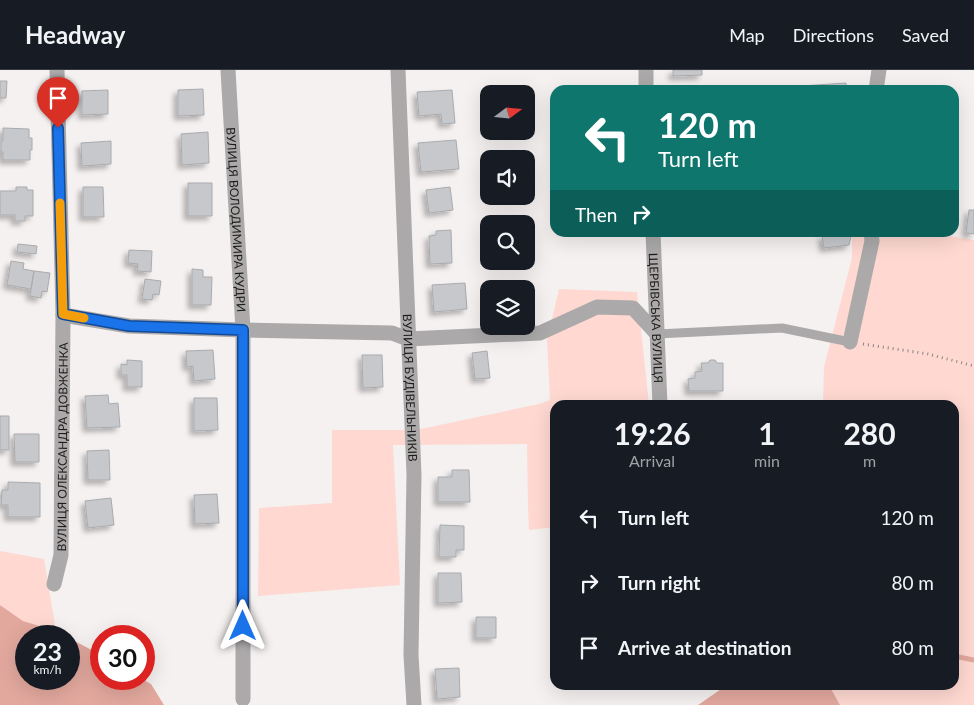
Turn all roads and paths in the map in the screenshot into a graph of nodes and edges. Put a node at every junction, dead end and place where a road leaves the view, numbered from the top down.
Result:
1 (56, 70) edge
2 (228, 70) edge
3 (398, 70) edge
4 (646, 70) edge
5 (879, 70) edge
6 (646, 85) edge
7 (877, 85) edge
8 (653, 237) edge
9 (872, 237) edge
10 (63, 314) junction
11 (243, 330) junction
12 (657, 334) junction
13 (408, 339) junction
14 (850, 342) junction
15 (974, 366) edge
16 (660, 400) edge
17 (54, 584) dead end
18 (243, 699) dead end
19 (414, 705) edge

1 - 10 street, ВУЛИЦЯ ОЛЕКСАНДРА ДОВЖЕНКА
2 - 11 street, ВУЛИЦЯ ВОЛОДИМИРА КУДРИ
3 - 13 street, ВУЛИЦЯ БУДІВЕЛЬНИКІВ
4 - 6 street
5 - 7 street
8 - 12 street, ЩЕРБІВСЬКА ВУЛИЦЯ
9 - 14 street
10 - 11 street
10 - 17 street, ВУЛИЦЯ ОЛЕКСАНДРА ДОВЖЕНКА
11 - 13 street
11 - 18 street, ВУЛИЦЯ ВОЛОДИМИРА КУДРИ
12 - 13 street
12 - 14 lane
12 - 16 street, ЩЕРБІВСЬКА ВУЛИЦЯ
13 - 19 street, ВУЛИЦЯ БУДІВЕЛЬНИКІВ
14 - 15 path

